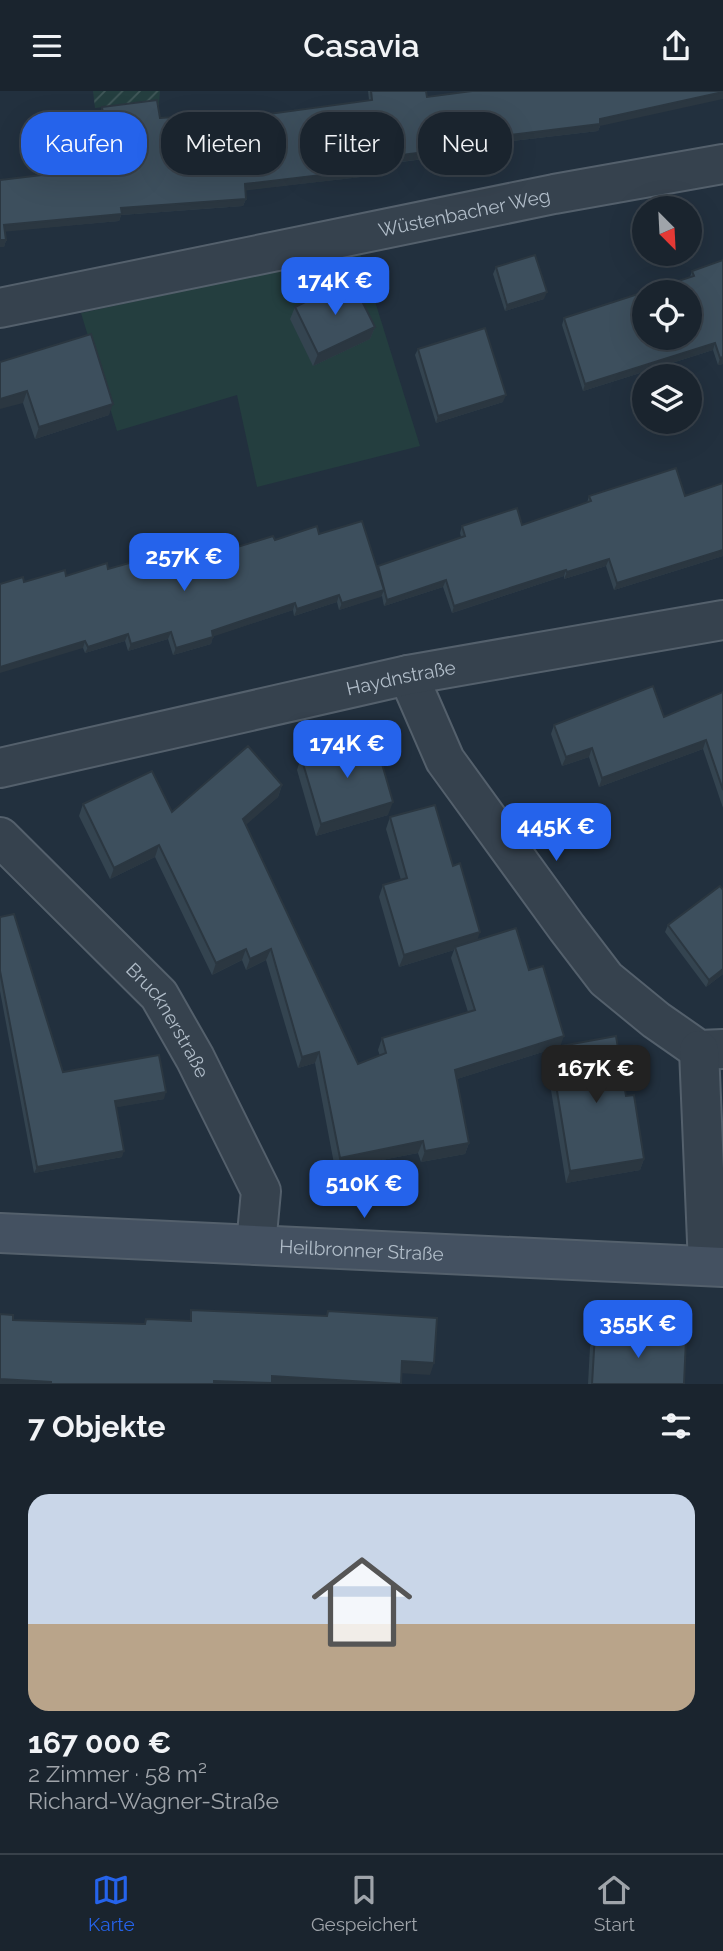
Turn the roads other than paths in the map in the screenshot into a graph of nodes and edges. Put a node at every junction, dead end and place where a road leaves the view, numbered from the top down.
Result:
1 (723, 163) edge
2 (0, 308) edge
3 (723, 620) edge
4 (408, 675) junction
5 (0, 768) edge
6 (0, 837) edge
7 (711, 1049) edge
8 (0, 1233) edge
9 (256, 1245) junction
10 (715, 1266) edge

1 - 2 street, Wüstenbacher Weg
3 - 4 street, Haydnstraße
4 - 5 street, Haydnstraße
4 - 7 street
6 - 9 street, Brucknerstraße
7 - 10 street
8 - 9 street, Heilbronner Straße
9 - 10 street, Heilbronner Straße

